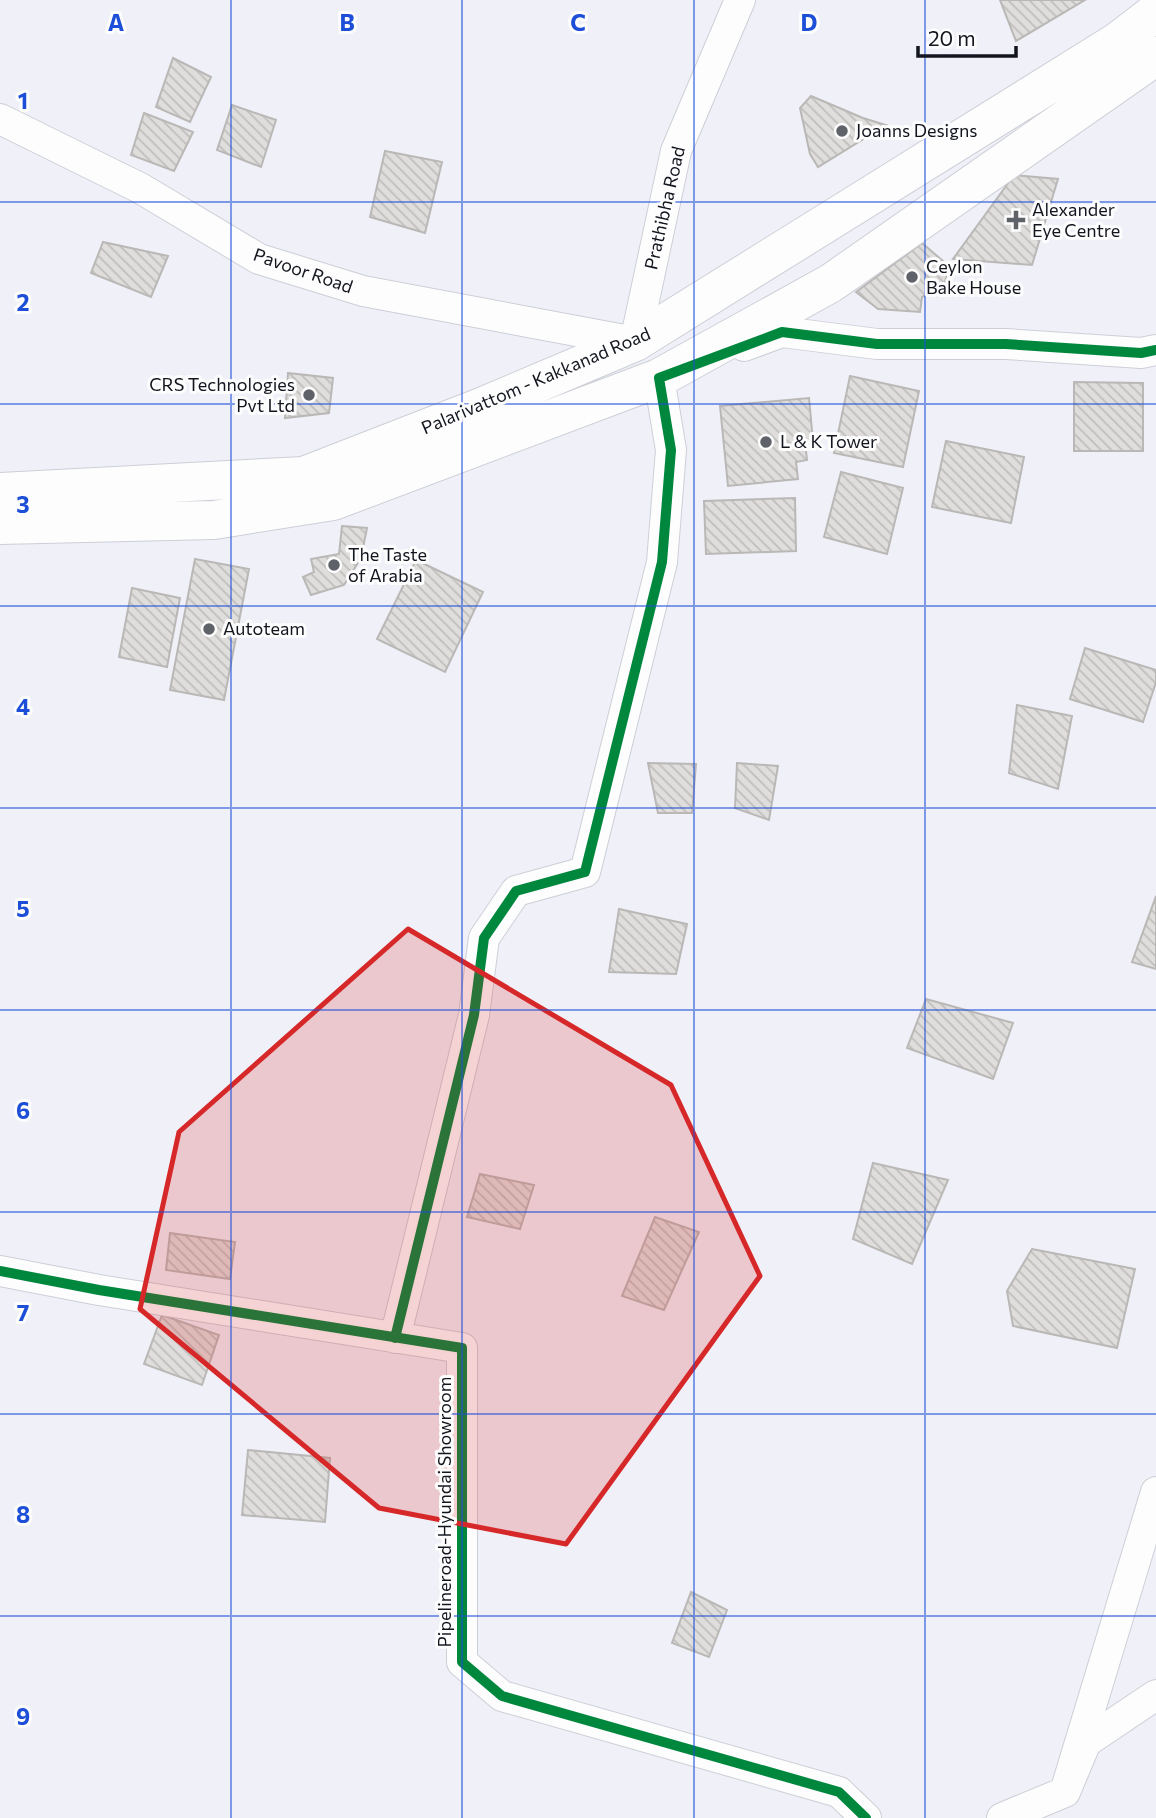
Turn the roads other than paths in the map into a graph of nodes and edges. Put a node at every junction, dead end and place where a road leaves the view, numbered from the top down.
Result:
1 (740, 0) edge
2 (1156, 12) edge
3 (1156, 56) edge
4 (0, 120) edge
5 (968, 135) junction
6 (989, 173) junction
7 (635, 342) junction
8 (1156, 350) edge
9 (659, 378) junction
10 (0, 492) edge
11 (0, 525) edge
12 (0, 1271) edge
13 (395, 1338) junction
14 (1156, 1492) edge
15 (1156, 1695) edge
16 (1064, 1805) edge
17 (866, 1818) edge
18 (1002, 1818) edge

1 - 7 street, Prathibha Road
2 - 5 main road, Palarivattom - Kakkanad Road
3 - 6 main road, Palarivattom - Kakkanad Road
4 - 7 street, Pavoor Road
5 - 6 main road
5 - 7 main road, Palarivattom - Kakkanad Road
6 - 9 main road, Palarivattom - Kakkanad Road
7 - 10 main road, Palarivattom - Kakkanad Road
8 - 9 street
9 - 11 main road, Palarivattom - Kakkanad Road
9 - 13 street
12 - 13 street, Pipelineroad-Hyundai Showroom
13 - 17 street, Pipelineroad-Hyundai Showroom
14 - 16 street
15 - 16 street
16 - 18 street

